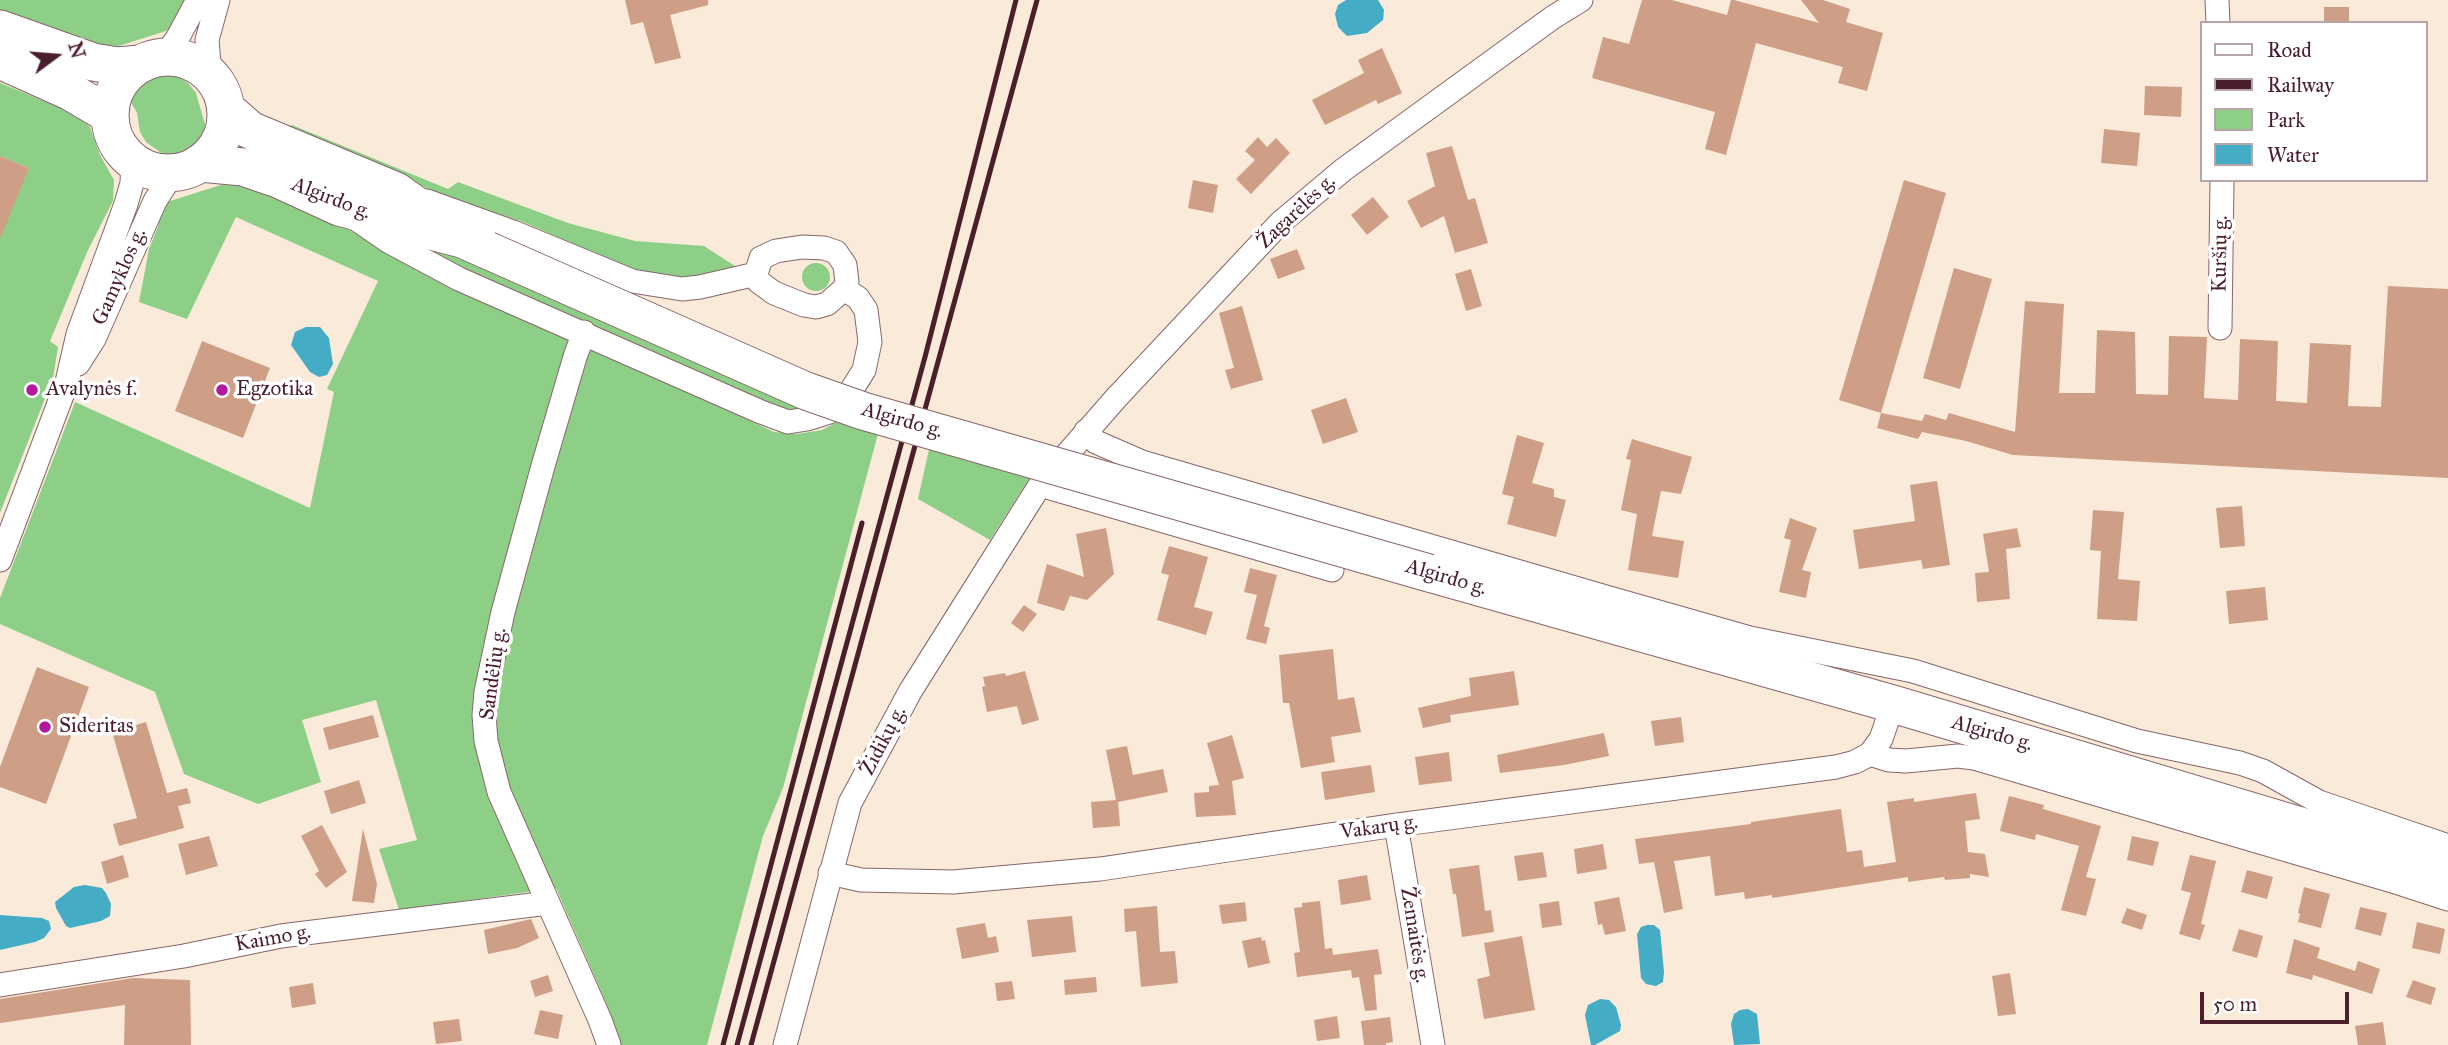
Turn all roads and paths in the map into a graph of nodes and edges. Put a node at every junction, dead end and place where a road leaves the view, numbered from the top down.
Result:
1 (198, 0) edge
2 (218, 0) edge
3 (1581, 0) edge
4 (2217, 0) edge
5 (2218, 21) edge
6 (0, 29) edge
7 (0, 60) edge
8 (152, 61) junction
9 (210, 75) junction
10 (226, 109) junction
11 (110, 115) junction
12 (133, 161) junction
13 (187, 168) junction
14 (2222, 182) edge
15 (396, 191) junction
16 (340, 207) junction
17 (475, 244) junction
18 (756, 274) junction
19 (844, 289) junction
20 (2220, 328) dead end
21 (584, 332) junction
22 (67, 382) junction
23 (1086, 431) junction
24 (1046, 476) junction
25 (0, 560) edge
26 (1332, 570) dead end
27 (1893, 705) junction
28 (1870, 754) junction
29 (1396, 825) junction
30 (2448, 846) edge
31 (2448, 870) edge
32 (831, 873) junction
33 (2448, 899) edge
34 (548, 903) junction
35 (0, 985) edge
36 (608, 1045) edge
37 (785, 1045) edge
38 (1433, 1045) edge

1 - 8 street
2 - 9 street
3 - 23 street, Žagarėlės g.
4 - 5 street
6 - 8 main road
7 - 11 main road
8 - 9 main road
8 - 11 main road
9 - 10 main road, Algirdo g.
10 - 13 main road
10 - 15 main road, Algirdo g.
11 - 12 main road
12 - 13 main road, Algirdo g.
12 - 22 street, Gamyklos g.
13 - 16 main road, Algirdo g.
13 - 22 street, Gamyklos g.
14 - 20 street, Kuršių g.
15 - 17 main road, Algirdo g.
15 - 18 street
16 - 17 main road, Algirdo g.
16 - 21 street
17 - 27 main road, Algirdo g., bridge
18 - 19 street
18 - 19 street
19 - 21 street
21 - 34 street, Sandėlių g.
22 - 25 street, Gamyklos g.
23 - 24 street, Žagarėlės g.
23 - 30 street
24 - 26 street
24 - 32 street, Židikų g.
27 - 28 street
27 - 31 main road, Algirdo g.
28 - 29 street, Vakarų g.
28 - 33 street, Algirdo g.
29 - 32 street, Vakarų g.
29 - 38 street, Žemaitės g.
32 - 37 street, Židikų g.
34 - 35 street, Kaimo g.
34 - 36 street, Sandėlių g.

